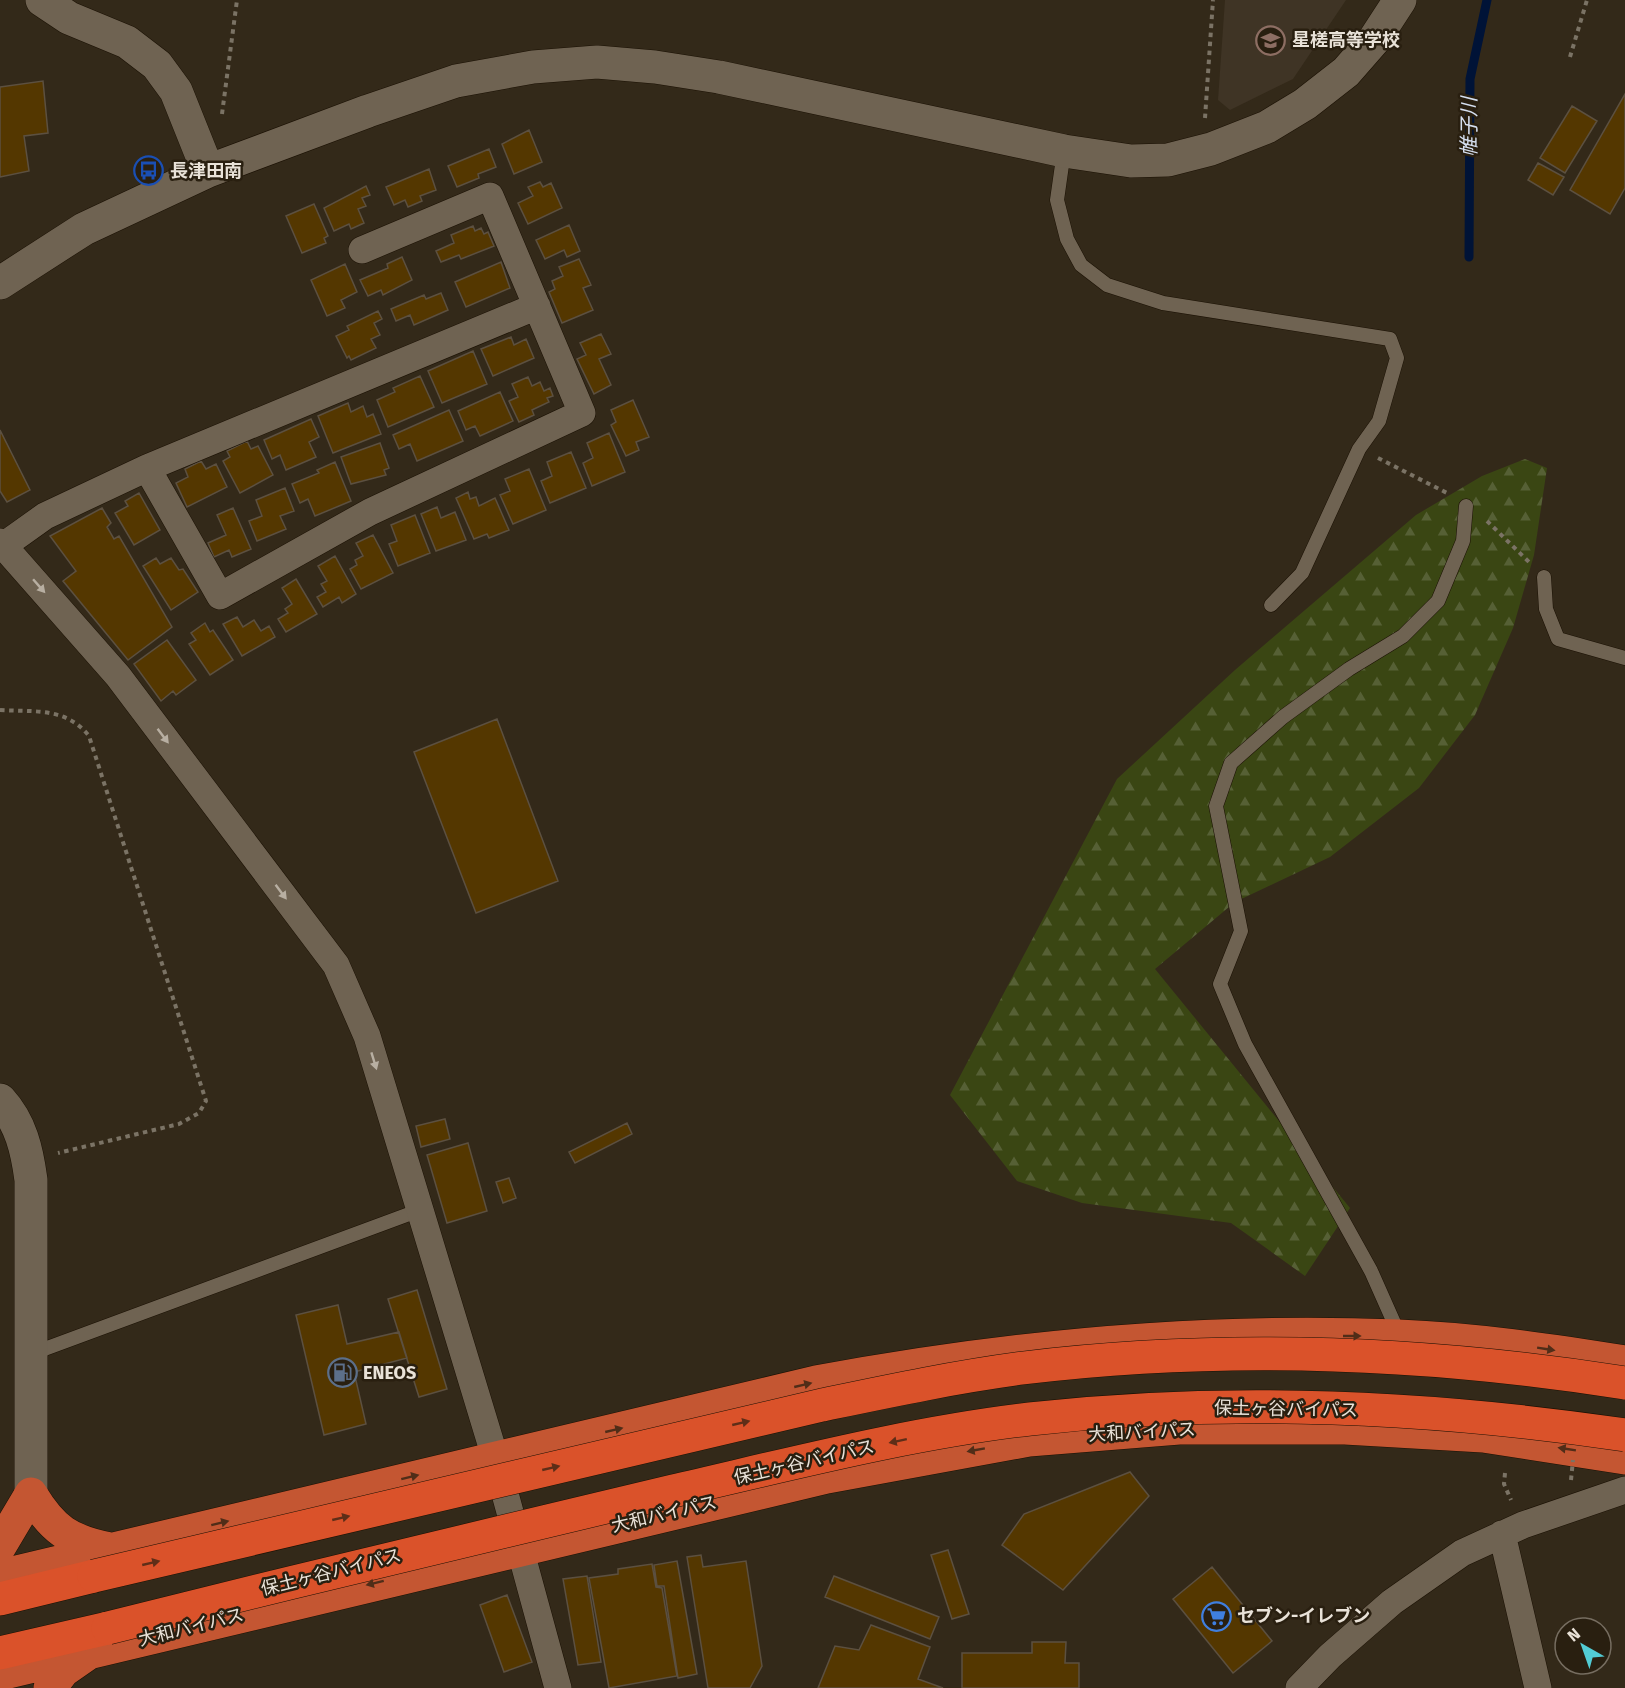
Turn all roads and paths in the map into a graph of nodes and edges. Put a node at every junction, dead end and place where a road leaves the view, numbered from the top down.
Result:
1 (42, 0) edge
2 (237, 0) edge
3 (1213, 0) edge
4 (1400, 0) edge
5 (1587, 0) edge
6 (1570, 57) dead end
7 (221, 124) dead end
8 (1205, 124) dead end
9 (1064, 151) junction
10 (208, 171) junction
11 (362, 250) dead end
12 (0, 283) edge
13 (537, 306) junction
14 (147, 468) junction
15 (1466, 506) dead end
16 (2, 544) edge
17 (1544, 577) dead end
18 (1271, 605) dead end
19 (1625, 658) edge
20 (0, 710) edge
21 (0, 1100) edge
22 (28, 1161) junction
23 (420, 1210) junction
24 (1400, 1336) junction
25 (31, 1354) junction
26 (1625, 1362) edge
27 (1625, 1383) edge
28 (1625, 1435) edge
29 (495, 1457) junction
30 (1625, 1458) edge
31 (1516, 1474) dead end
32 (1560, 1479) dead end
33 (1571, 1480) dead end
34 (1625, 1490) edge
35 (31, 1494) junction
36 (1514, 1507) dead end
37 (1502, 1534) junction
38 (0, 1546) edge
39 (521, 1548) junction
40 (112, 1550) junction
41 (0, 1576) edge
42 (0, 1597) edge
43 (90, 1652) junction
44 (0, 1653) edge
45 (0, 1674) edge
46 (50, 1688) edge
47 (558, 1688) edge
48 (1299, 1688) edge
49 (1538, 1688) edge

1 - 10 street
2 - 7 path
3 - 8 path
4 - 9 street
5 - 6 path
9 - 10 street
9 - 18 lane
10 - 12 street
11 - 13 street
13 - 14 street
13 - 14 street
14 - 16 street
15 - 24 lane
16 -> 23 street
17 - 19 lane
20 - 22 path
21 - 22 street
22 - 25 street
23 - 25 lane
23 - 29 street
24 -> 26 highway
29 -> 24 highway
25 - 35 street
42 -> 27 highway, bridge
28 -> 44 highway, 保土ヶ谷バイパス, bridge
29 - 39 street
40 -> 29 highway
30 -> 39 highway, 大和バイパス
31 - 36 path
32 - 33 path
34 - 37 street
35 - 38 highway
35 - 40 highway
37 - 48 street
37 - 49 street
39 -> 43 highway, 大和バイパス
39 - 47 street
40 - 41 highway
43 - 45 highway, 大和バイパス
43 - 46 highway

